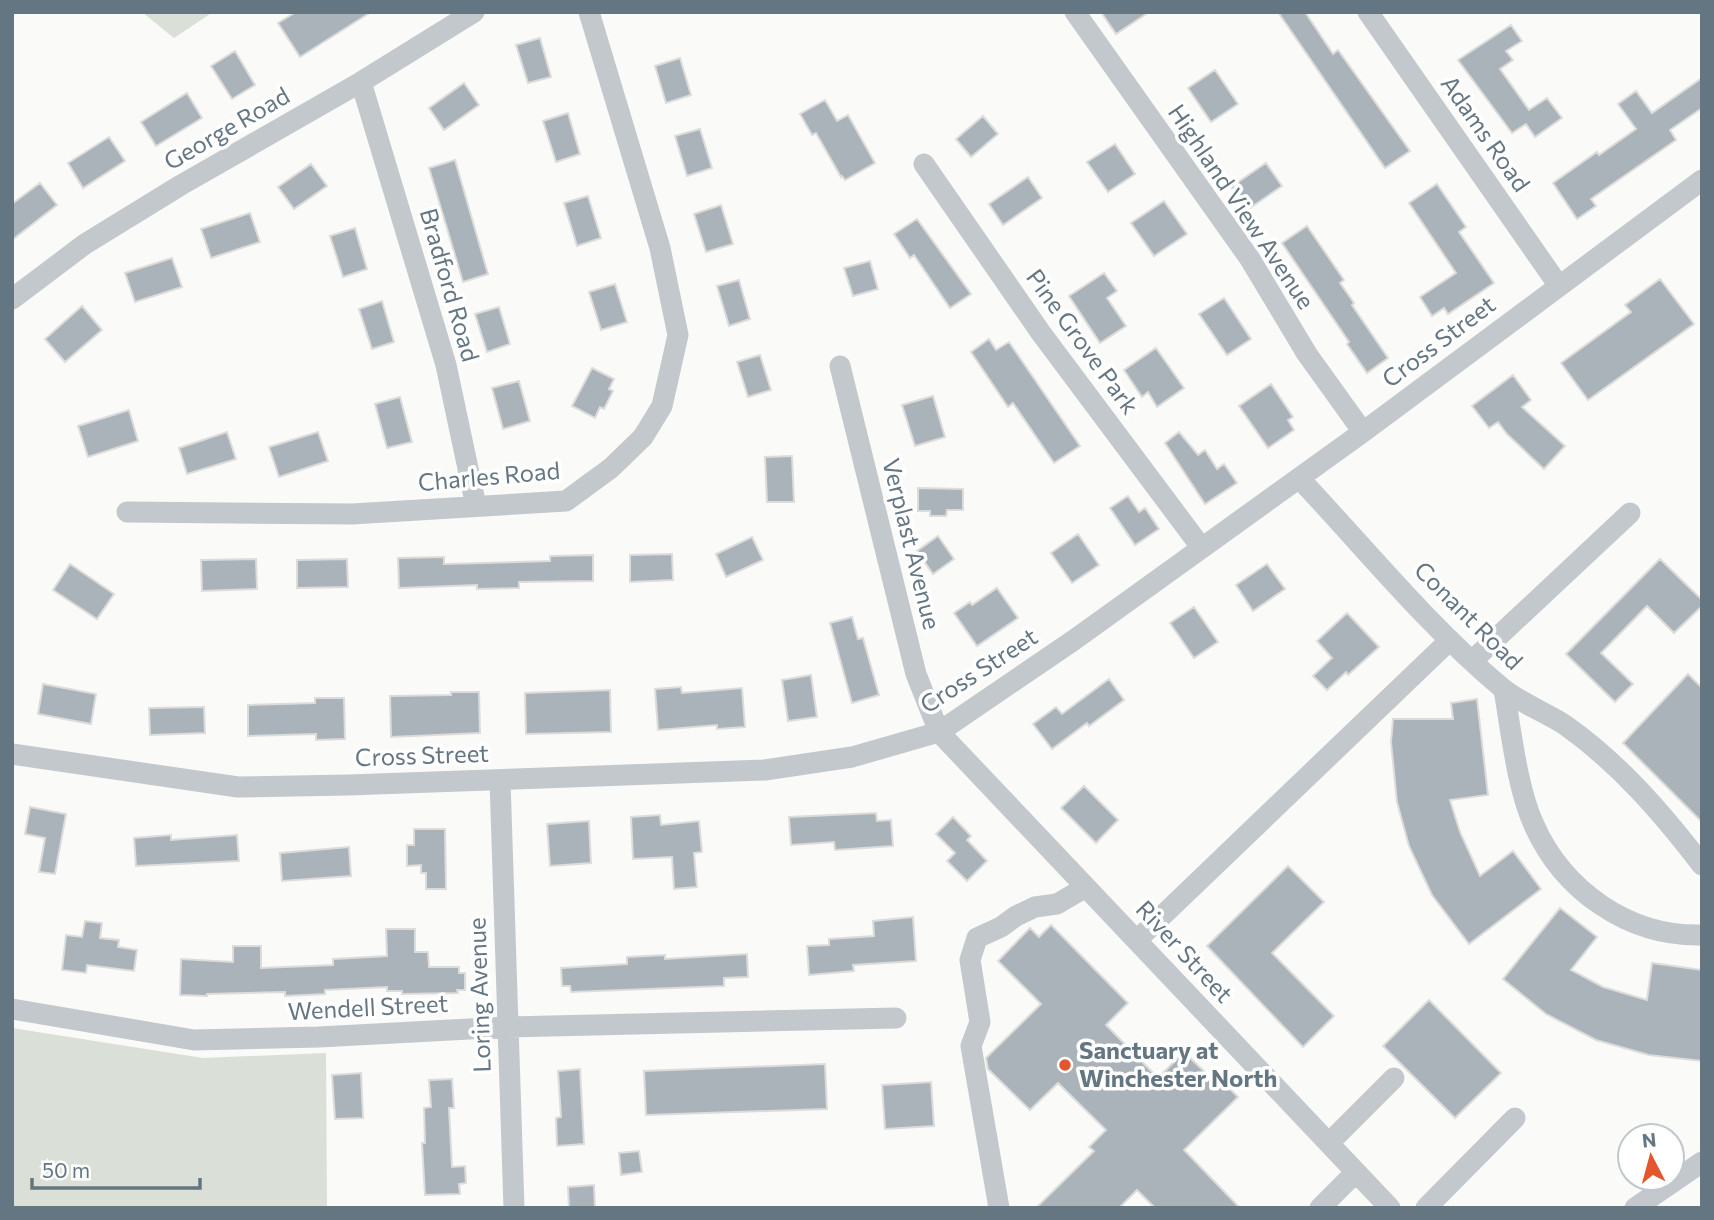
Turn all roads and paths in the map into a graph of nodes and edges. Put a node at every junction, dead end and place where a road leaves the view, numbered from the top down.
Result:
1 (474, 12) edge
2 (589, 12) edge
3 (1075, 12) edge
4 (1368, 12) edge
5 (361, 82) junction
6 (924, 164) dead end
7 (1702, 180) edge
8 (1559, 286) junction
9 (12, 299) edge
10 (840, 366) dead end
11 (1363, 432) junction
12 (1299, 478) junction
13 (476, 506) junction
14 (127, 512) dead end
15 (1630, 513) dead end
16 (1201, 547) junction
17 (1450, 640) junction
18 (1472, 661) junction
19 (1504, 690) junction
20 (939, 732) junction
21 (12, 754) edge
22 (500, 780) junction
23 (1702, 865) edge
24 (1086, 887) junction
25 (1702, 934) edge
26 (1136, 940) junction
27 (12, 1009) edge
28 (896, 1018) dead end
29 (507, 1027) junction
30 (1394, 1078) dead end
31 (1515, 1118) dead end
32 (1329, 1143) junction
33 (1702, 1162) edge
34 (1356, 1171) junction
35 (514, 1208) edge
36 (999, 1208) edge
37 (1320, 1208) edge
38 (1390, 1208) edge
39 (1426, 1208) edge
40 (1635, 1208) edge

1 - 5 street, George Road
2 - 13 street, Charles Road
3 - 11 street, Highland View Avenue
4 - 8 street, Adams Road
5 - 9 street, George Road
5 - 13 street, Bradford Road
6 - 16 street, Pine Grove Park
7 - 8 street, Cross Street
8 - 11 street, Cross Street
10 - 20 street, Verplast Avenue
11 - 12 street, Cross Street
12 - 16 street, Cross Street
12 - 17 street, Conant Road
13 - 14 street, Charles Road
15 - 18 street
16 - 20 street, Cross Street
17 - 18 street, Conant Road
17 - 26 street
18 - 19 street, Conant Road
19 - 23 street, Conant Road
19 - 25 street
20 - 22 street, Cross Street
20 - 24 street, River Street
21 - 22 street, Cross Street
22 - 29 street, Loring Avenue
24 - 26 street, River Street
24 - 36 street
26 - 32 street, River Street
27 - 29 street, Wendell Street
28 - 29 street, Wendell Street
29 - 35 street, Loring Avenue
30 - 32 street
31 - 39 street
32 - 34 street, River Street
33 - 40 street
34 - 37 street
34 - 38 street, River Street

